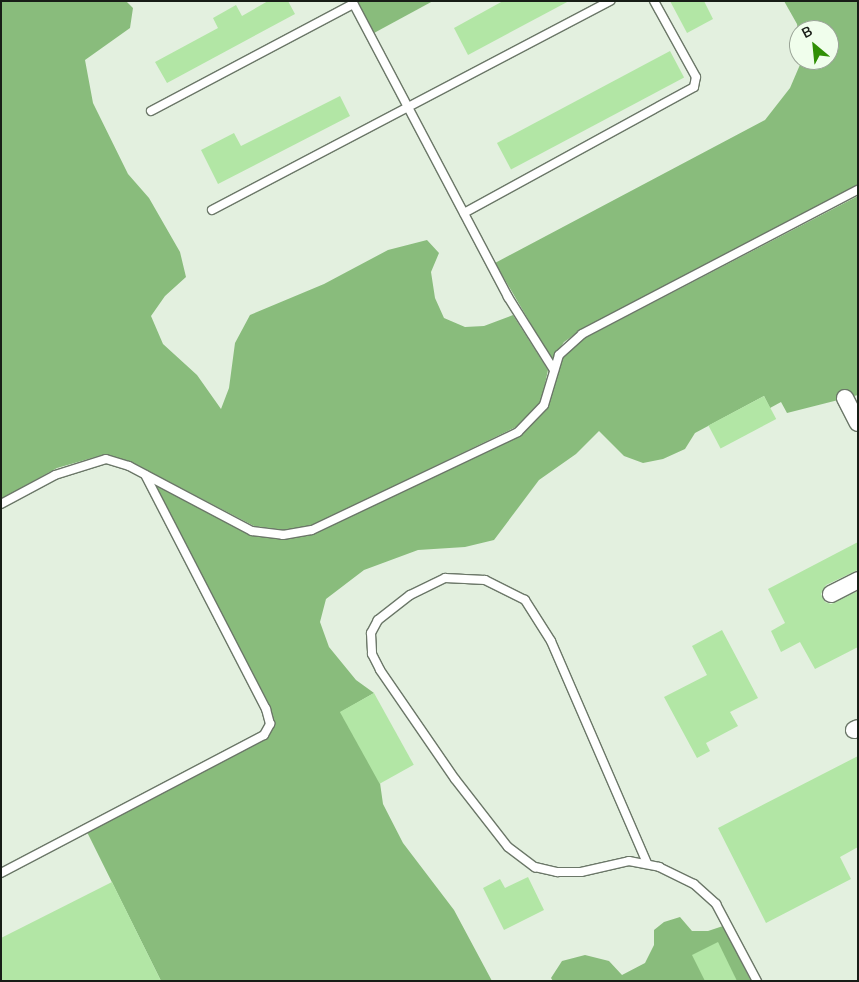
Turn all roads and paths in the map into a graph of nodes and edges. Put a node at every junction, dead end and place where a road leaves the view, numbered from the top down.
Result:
1 (610, 1) edge
2 (654, 1) edge
3 (353, 2) edge
4 (407, 106) junction
5 (151, 111) dead end
6 (858, 190) edge
7 (212, 210) dead end
8 (464, 213) junction
9 (554, 370) junction
10 (845, 398) dead end
11 (858, 423) edge
12 (145, 475) junction
13 (1, 504) edge
14 (858, 580) edge
15 (831, 594) dead end
16 (647, 863) junction
17 (1, 873) edge
18 (757, 981) edge

1 - 4 lane
2 - 8 lane
3 - 4 lane
3 - 5 lane
4 - 7 lane
4 - 8 lane
6 - 9 lane
8 - 9 lane
9 - 12 lane
10 - 11 street
12 - 13 lane
12 - 17 lane
14 - 15 street
16 - 16 lane
16 - 18 lane

